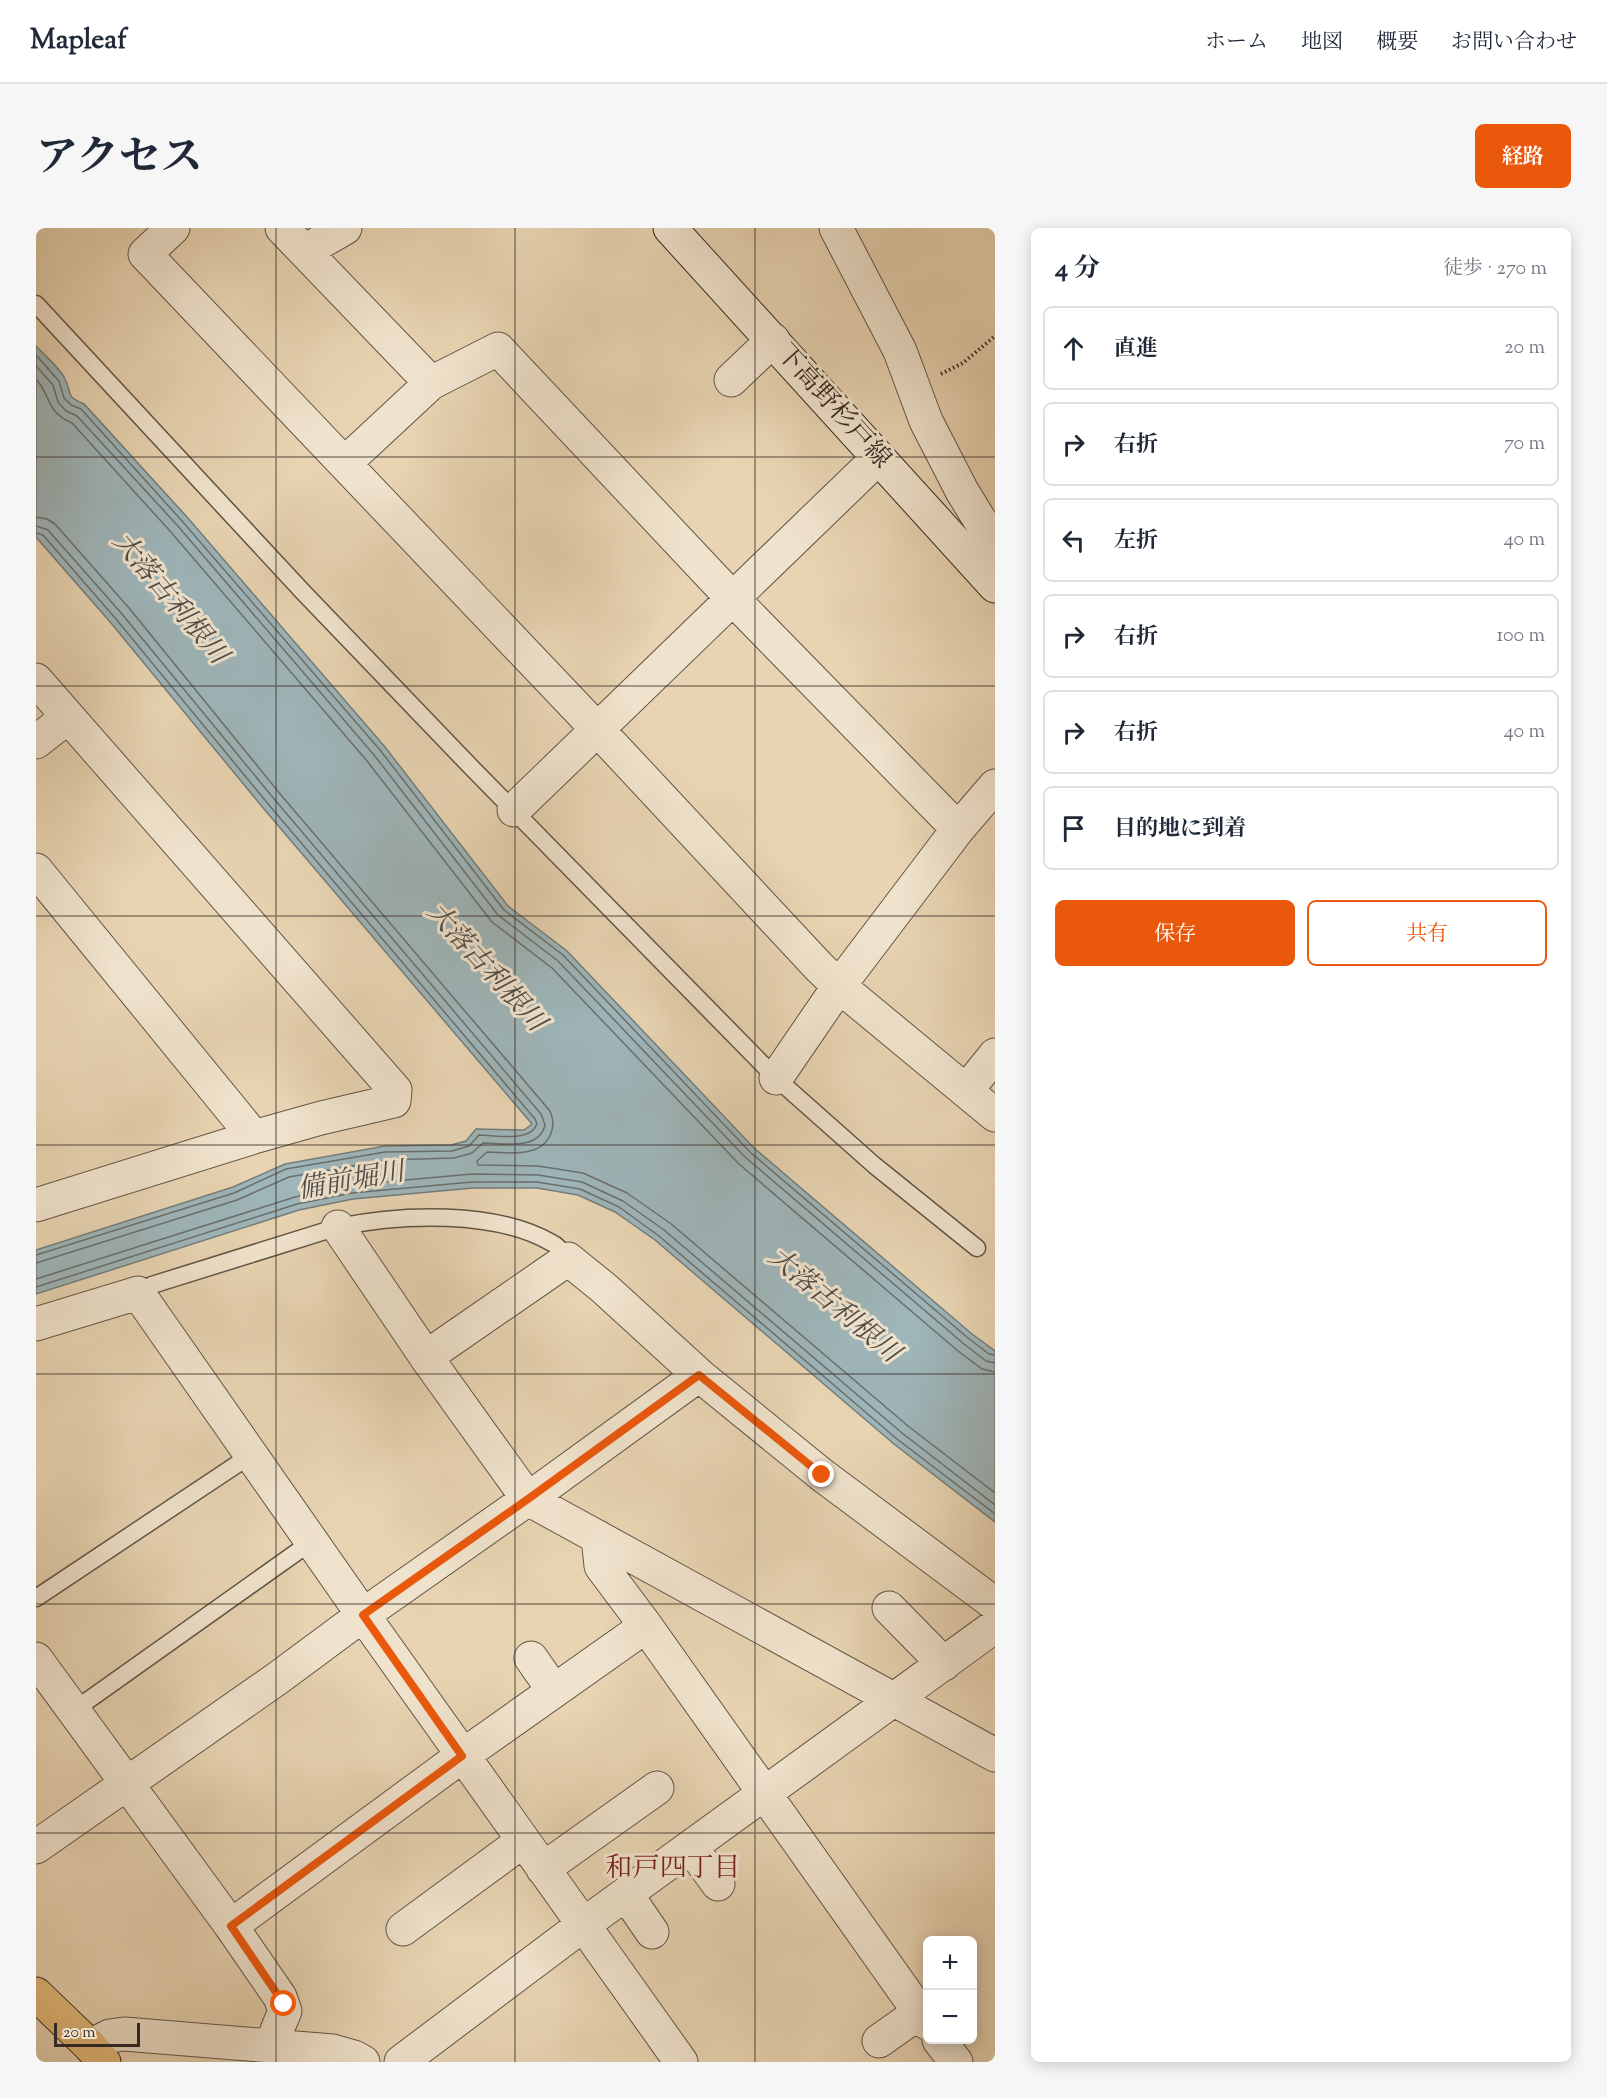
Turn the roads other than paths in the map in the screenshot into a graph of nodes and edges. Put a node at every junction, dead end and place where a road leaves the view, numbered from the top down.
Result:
1 (173, 228) edge
2 (282, 228) edge
3 (345, 228) edge
4 (670, 228) edge
5 (847, 232) edge
6 (305, 251) junction
7 (36, 304) edge
8 (773, 340) junction
9 (731, 380) dead end
10 (431, 382) junction
11 (879, 457) junction
12 (345, 464) junction
13 (995, 545) edge
14 (995, 586) edge
15 (733, 599) junction
16 (36, 680) edge
17 (68, 717) junction
18 (598, 730) junction
19 (36, 742) edge
20 (995, 786) edge
21 (514, 810) junction
22 (958, 829) junction
23 (36, 870) edge
24 (839, 986) junction
25 (995, 1055) edge
26 (776, 1078) junction
27 (966, 1091) junction
28 (995, 1115) edge
29 (254, 1137) junction
30 (36, 1205) edge
31 (338, 1227) junction
32 (977, 1248) dead end
33 (568, 1259) junction
34 (138, 1293) junction
35 (36, 1324) edge
36 (426, 1357) junction
37 (699, 1375) junction
38 (251, 1455) junction
39 (528, 1499) junction
40 (598, 1537) junction
41 (311, 1542) junction
42 (36, 1598) edge
43 (995, 1604) edge
44 (889, 1608) dead end
45 (363, 1615) junction
46 (646, 1626) junction
47 (995, 1626) edge
48 (531, 1658) dead end
49 (36, 1659) edge
50 (944, 1664) junction
51 (554, 1691) junction
52 (895, 1699) junction
53 (73, 1711) junction
54 (995, 1755) edge
55 (462, 1756) junction
56 (128, 1784) junction
57 (657, 1788) dead end
58 (764, 1794) junction
59 (523, 1841) junction
60 (37, 1844) edge
61 (691, 1847) junction
62 (543, 1869) junction
63 (718, 1884) dead end
64 (626, 1894) junction
65 (582, 1925) junction
66 (231, 1926) junction
67 (403, 1929) dead end
68 (652, 1932) dead end
69 (36, 1994) edge
70 (923, 2017) edge
71 (923, 2019) edge
72 (879, 2041) dead end
73 (942, 2044) edge
74 (97, 2054) edge
75 (275, 2054) edge
76 (363, 2062) edge
77 (401, 2062) edge
78 (681, 2062) edge
79 (956, 2062) edge

1 - 12 street
2 - 6 street
3 - 6 street
4 - 8 street, 下高野杉戸線
5 - 13 street
6 - 10 street
7 - 21 lane
8 - 9 street
8 - 11 street, 下高野杉戸線
10 - 12 street
10 - 15 street
11 - 14 street, 下高野杉戸線
11 - 15 street
12 - 18 street
15 - 18 street
15 - 22 street
16 - 17 street
17 - 19 street
17 - 29 street
18 - 21 street
18 - 24 street
20 - 22 street
21 - 26 lane
22 - 24 street
23 - 29 street
24 - 26 street
24 - 27 street
25 - 27 street
26 - 32 lane
27 - 28 street
29 - 30 street
31 - 33 lane
31 - 34 lane
31 - 36 street
33 - 36 street
33 - 37 street
34 - 35 street
34 - 38 street
36 - 39 street
37 - 39 street
37 - 43 street
38 - 41 street
38 - 42 lane
39 - 40 street
39 - 45 street
40 - 46 street
40 - 52 street
41 - 45 street
41 - 53 lane
44 - 50 street
45 - 55 street
45 - 56 street
46 - 51 street
46 - 58 street
47 - 50 street
48 - 51 street
49 - 53 street
50 - 52 street
51 - 55 street
52 - 54 street
52 - 58 street
53 - 56 street
55 - 59 street
55 - 66 street
56 - 60 street
56 - 66 street
57 - 62 street
58 - 61 street
58 - 70 street
59 - 62 street
59 - 67 street
61 - 63 street
61 - 64 street
62 - 65 street
64 - 65 street
64 - 68 street
65 - 77 street
65 - 78 street
66 - 75 street
69 - 74 main road
71 - 72 street
73 - 79 street
74 - 75 street
75 - 76 street

